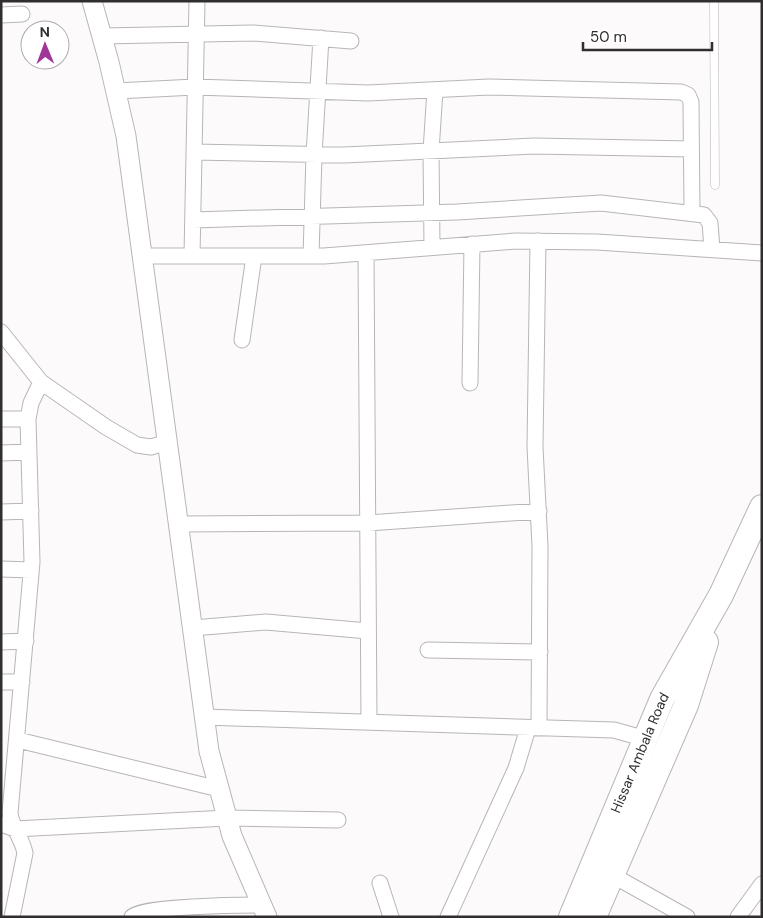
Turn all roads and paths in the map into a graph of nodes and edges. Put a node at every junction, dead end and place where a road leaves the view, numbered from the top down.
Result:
1 (92, 1) edge
2 (196, 1) edge
3 (714, 1) edge
4 (22, 14) dead end
5 (1, 15) edge
6 (196, 34) junction
7 (102, 36) junction
8 (321, 38) junction
9 (351, 41) dead end
10 (195, 86) junction
11 (435, 90) junction
12 (116, 91) junction
13 (317, 91) junction
14 (691, 149) junction
15 (431, 151) junction
16 (194, 152) junction
17 (314, 154) junction
18 (715, 185) dead end
19 (692, 212) junction
20 (432, 213) junction
21 (312, 216) junction
22 (192, 220) junction
23 (538, 241) junction
24 (472, 244) junction
25 (432, 247) junction
26 (712, 249) junction
27 (366, 253) junction
28 (762, 253) edge
29 (143, 256) junction
30 (192, 256) junction
31 (254, 256) junction
32 (311, 256) junction
33 (1, 332) edge
34 (242, 340) dead end
35 (1, 352) edge
36 (17, 352) junction
37 (41, 382) junction
38 (470, 383) dead end
39 (1, 419) edge
40 (28, 419) junction
41 (168, 442) junction
42 (29, 452) junction
43 (1, 453) edge
44 (762, 507) edge
45 (31, 511) junction
46 (538, 511) junction
47 (1, 512) edge
48 (368, 523) junction
49 (179, 524) junction
50 (1, 569) edge
51 (32, 570) junction
52 (722, 595) junction
53 (193, 628) junction
54 (368, 631) junction
55 (26, 641) junction
56 (1, 642) edge
57 (428, 650) dead end
58 (540, 652) junction
59 (1, 682) edge
60 (22, 682) junction
61 (204, 717) junction
62 (369, 722) junction
63 (534, 728) junction
64 (646, 739) junction
65 (18, 740) junction
66 (219, 789) junction
67 (227, 818) junction
68 (338, 820) dead end
69 (8, 826) edge
70 (612, 875) junction
71 (380, 883) dead end
72 (762, 884) edge
73 (264, 911) edge
74 (161, 913) edge
75 (12, 917) edge
76 (132, 917) edge
77 (391, 917) edge
78 (448, 917) edge
79 (570, 917) edge
80 (594, 917) edge
81 (687, 917) edge
82 (738, 917) edge

1 - 7 street
2 - 6 street
3 - 18 lane
4 - 5 street
6 - 7 street
6 - 8 street
6 - 10 street
7 - 12 street
8 - 9 street
8 - 13 street
10 - 12 street
10 - 13 street
10 - 16 street
11 - 13 street
11 - 14 street
11 - 15 street
12 - 29 street
13 - 17 street
14 - 15 street
14 - 19 street
15 - 17 street
15 - 20 street
16 - 17 street
16 - 22 street
17 - 21 street
19 - 20 street
19 - 26 street
20 - 21 street
20 - 25 street
21 - 22 street
21 - 32 street
22 - 30 street
23 - 24 street
23 - 26 street
23 - 46 street
24 - 25 street
24 - 38 street
25 - 27 street
26 - 28 street
27 - 32 street
27 - 48 street
29 - 30 street
29 - 41 street
30 - 31 street
31 - 32 street
31 - 34 street
33 - 36 street
35 - 36 street
36 - 37 street
37 - 40 street
37 - 41 street
39 - 40 street
40 - 42 street
41 - 49 street
42 - 43 street
42 - 45 street
44 - 52 main road, Hissar Ambala Road
45 - 47 street
45 - 51 street
46 - 48 street
46 - 58 street
48 - 49 street
48 - 54 street
49 - 53 street
50 - 51 street
51 - 55 street
52 - 64 main road, Hissar Ambala Road
52 - 70 main road, Hissar Ambala Road
53 - 54 street
53 - 61 street
54 - 62 street
55 - 56 street
55 - 60 street
57 - 58 street
58 - 63 street
59 - 60 street
60 - 65 street
61 - 62 street
61 - 66 street
62 - 63 street
63 - 64 street
63 - 78 street
64 - 79 main road, Hissar Ambala Road
65 - 66 street
65 - 69 street
66 - 67 street
67 - 68 street
67 - 69 street
67 - 73 street
69 - 75 street
70 - 80 main road, Hissar Ambala Road
70 - 81 street
71 - 77 street
72 - 82 street
73 - 74 street
74 - 76 street

